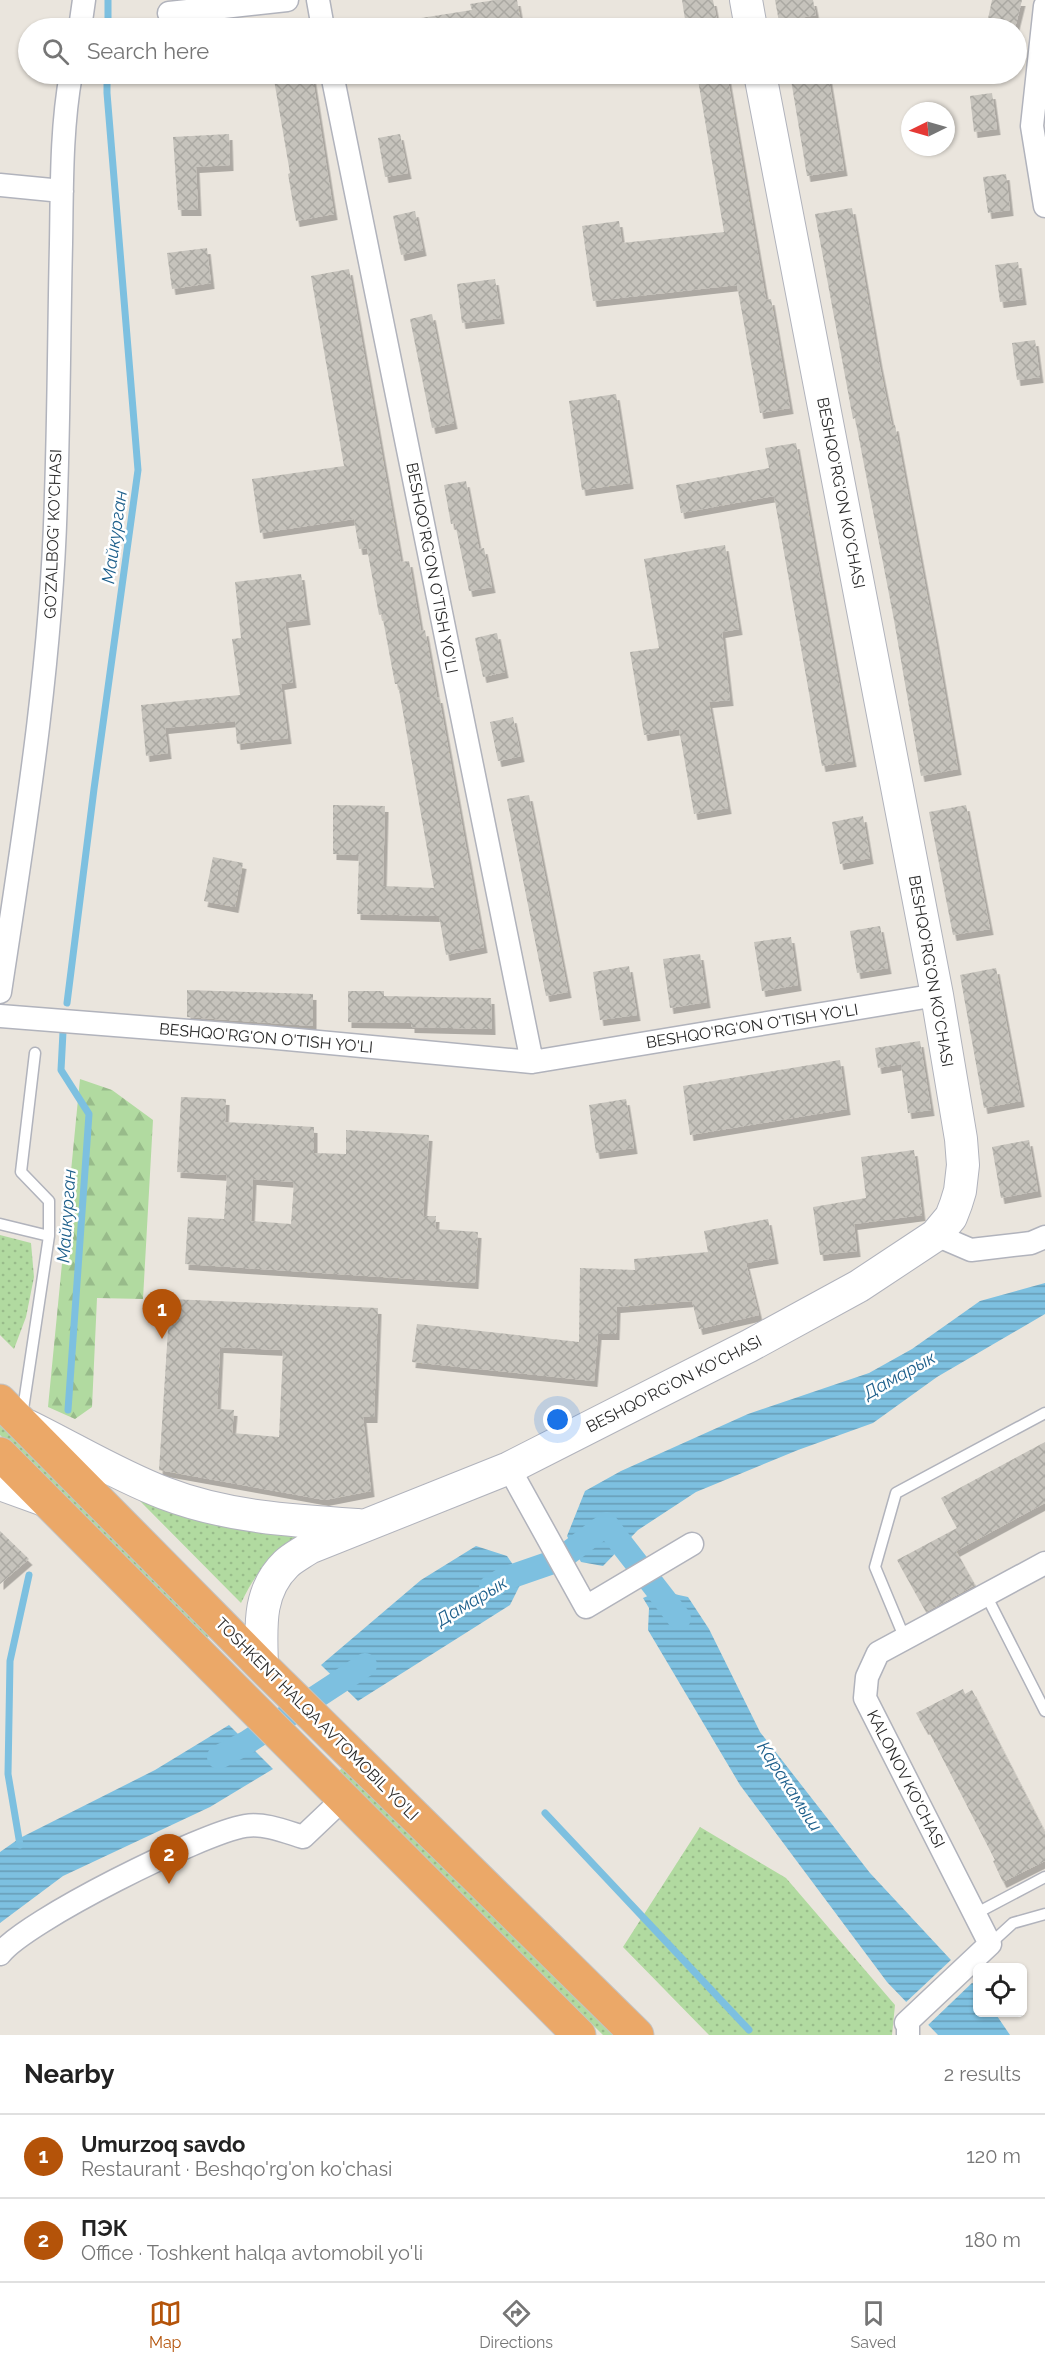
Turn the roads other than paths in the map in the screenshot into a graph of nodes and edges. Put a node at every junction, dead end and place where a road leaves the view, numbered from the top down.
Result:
1 (84, 0) edge
2 (288, 0) edge
3 (318, 0) edge
4 (746, 0) edge
5 (1045, 6) edge
6 (169, 13) dead end
7 (81, 18) edge
8 (321, 18) edge
9 (749, 18) edge
10 (69, 84) edge
11 (335, 84) edge
12 (762, 84) edge
13 (0, 185) edge
14 (62, 191) junction
15 (1045, 206) edge
16 (0, 992) edge
17 (937, 995) junction
18 (0, 1016) edge
19 (35, 1053) dead end
20 (532, 1062) junction
21 (0, 1224) edge
22 (936, 1235) junction
23 (49, 1236) junction
24 (1045, 1237) edge
25 (10, 1412) edge
26 (1045, 1413) edge
27 (0, 1454) edge
28 (509, 1468) junction
29 (0, 1484) edge
30 (47, 1501) junction
31 (368, 1526) junction
32 (692, 1544) dead end
33 (1045, 1563) edge
34 (986, 1595) junction
35 (905, 1639) junction
36 (262, 1666) junction
37 (1045, 1711) edge
38 (334, 1789) junction
39 (1045, 1877) edge
40 (975, 1914) junction
41 (1045, 1914) edge
42 (986, 1948) junction
43 (0, 1954) edge
44 (907, 2029) edge
45 (579, 2035) edge
46 (637, 2035) edge

1 - 7 street
2 - 6 street
3 - 8 street
4 - 9 main road
5 - 15 street
10 - 14 street, GO'ZALBOG' KO'CHASI
11 - 20 street, BESHQO'RG'ON O'TISH YO'LI
12 - 17 main road, BESHQO'RG'ON KO'CHASI
13 - 14 street
14 - 16 street, GO'ZALBOG' KO'CHASI
17 - 20 street, BESHQO'RG'ON O'TISH YO'LI
17 - 22 main road, BESHQO'RG'ON KO'CHASI
18 - 20 street, BESHQO'RG'ON O'TISH YO'LI
19 - 23 lane
21 - 23 lane
22 - 24 street
22 - 28 main road, BESHQO'RG'ON KO'CHASI
23 - 25 lane
25 - 31 main road, BESHQO'RG'ON KO'CHASI
25 - 36 highway, TOSHKENT HALQA AVTOMOBIL YO'LI
26 - 35 lane
27 - 30 highway
28 - 31 main road, BESHQO'RG'ON KO'CHASI
28 - 32 street
29 - 30 main road
30 - 38 highway
31 - 36 main road, BESHQO'RG'ON KO'CHASI
33 - 34 street, KALONOV KO'CHASI
34 - 35 street, KALONOV KO'CHASI
34 - 37 lane
35 - 40 street, KALONOV KO'CHASI
36 - 46 highway, TOSHKENT HALQA AVTOMOBIL YO'LI
38 - 43 street
38 - 45 highway
39 - 40 lane
40 - 42 street, KALONOV KO'CHASI
41 - 42 lane
42 - 44 street

